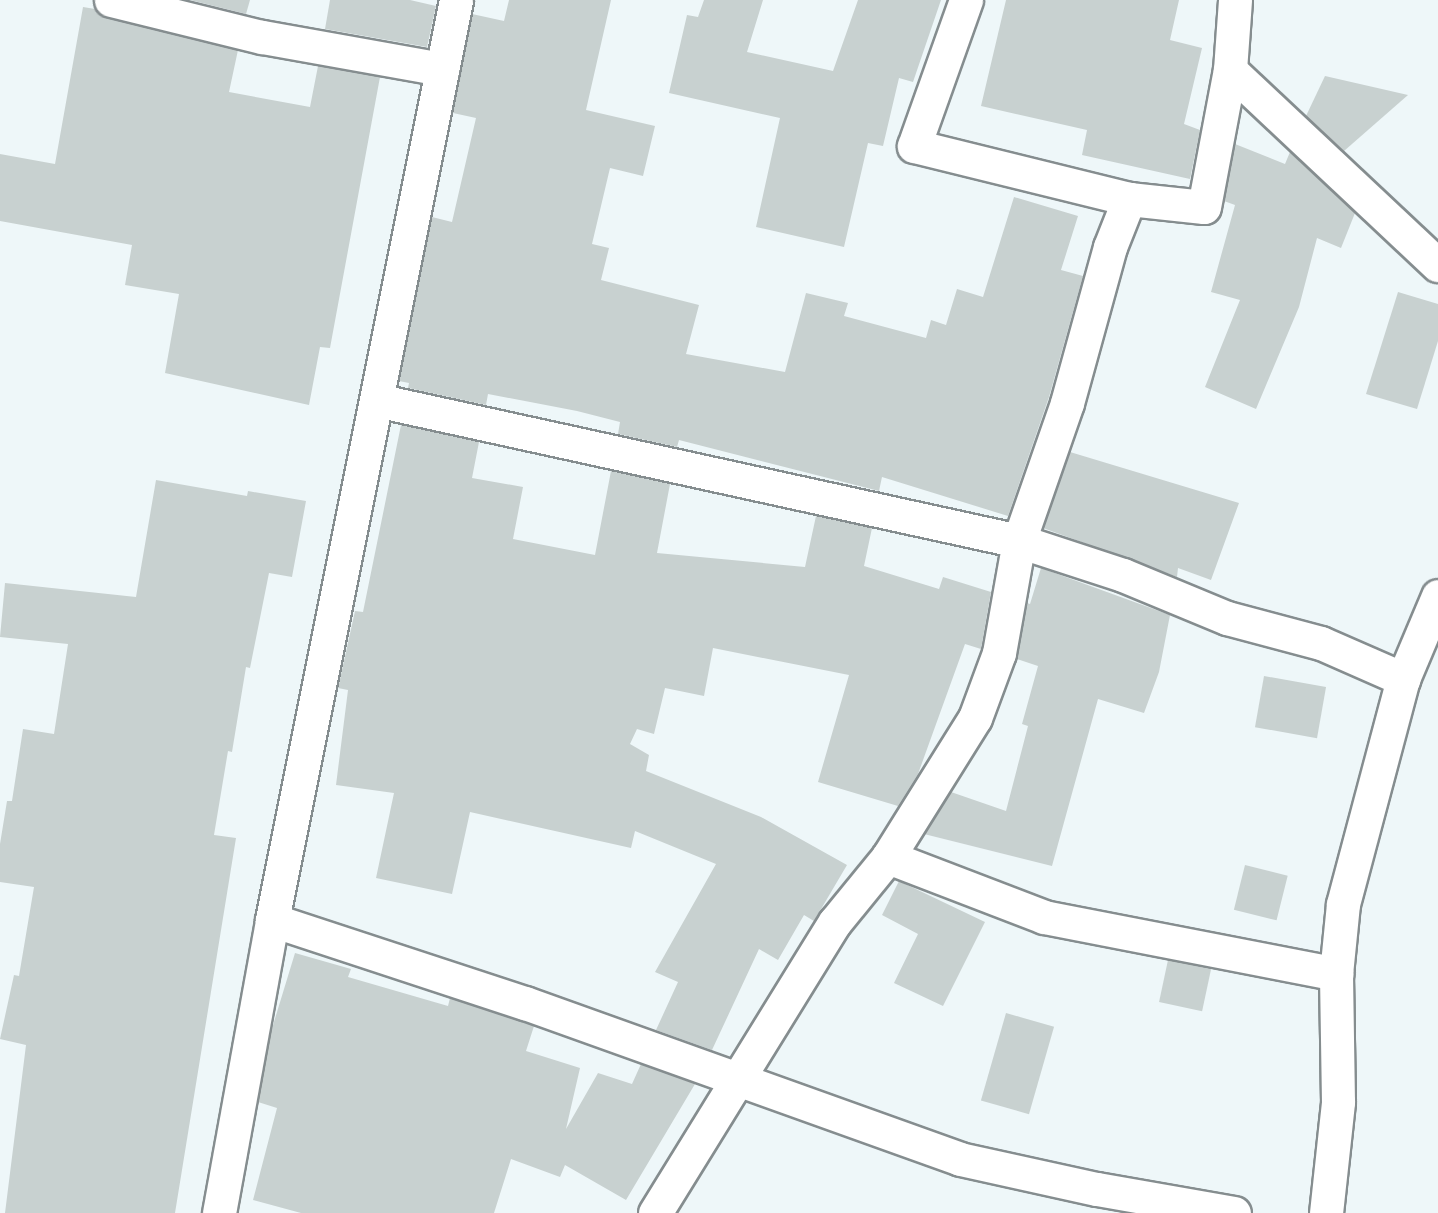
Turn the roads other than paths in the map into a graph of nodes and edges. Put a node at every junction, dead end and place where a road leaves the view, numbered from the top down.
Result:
1 (111, 0) edge
2 (456, 0) edge
3 (966, 0) edge
4 (1235, 0) edge
5 (442, 69) junction
6 (1230, 70) junction
7 (1129, 199) junction
8 (1438, 265) edge
9 (376, 400) junction
10 (1019, 541) junction
11 (1438, 596) edge
12 (1403, 679) junction
13 (888, 857) junction
14 (272, 920) junction
15 (1336, 974) junction
16 (736, 1079) junction
17 (219, 1213) edge
18 (655, 1213) edge
19 (1234, 1213) edge
20 (1326, 1213) edge

1 - 5 street
2 - 5 street
3 - 7 street
4 - 6 street
5 - 9 street
6 - 7 street
6 - 8 street
7 - 10 street
9 - 10 street
9 - 14 street
10 - 12 street
10 - 13 street
11 - 12 street
12 - 15 street
13 - 15 street
13 - 16 street
14 - 16 street
14 - 17 street
15 - 20 street
16 - 18 street
16 - 19 street

